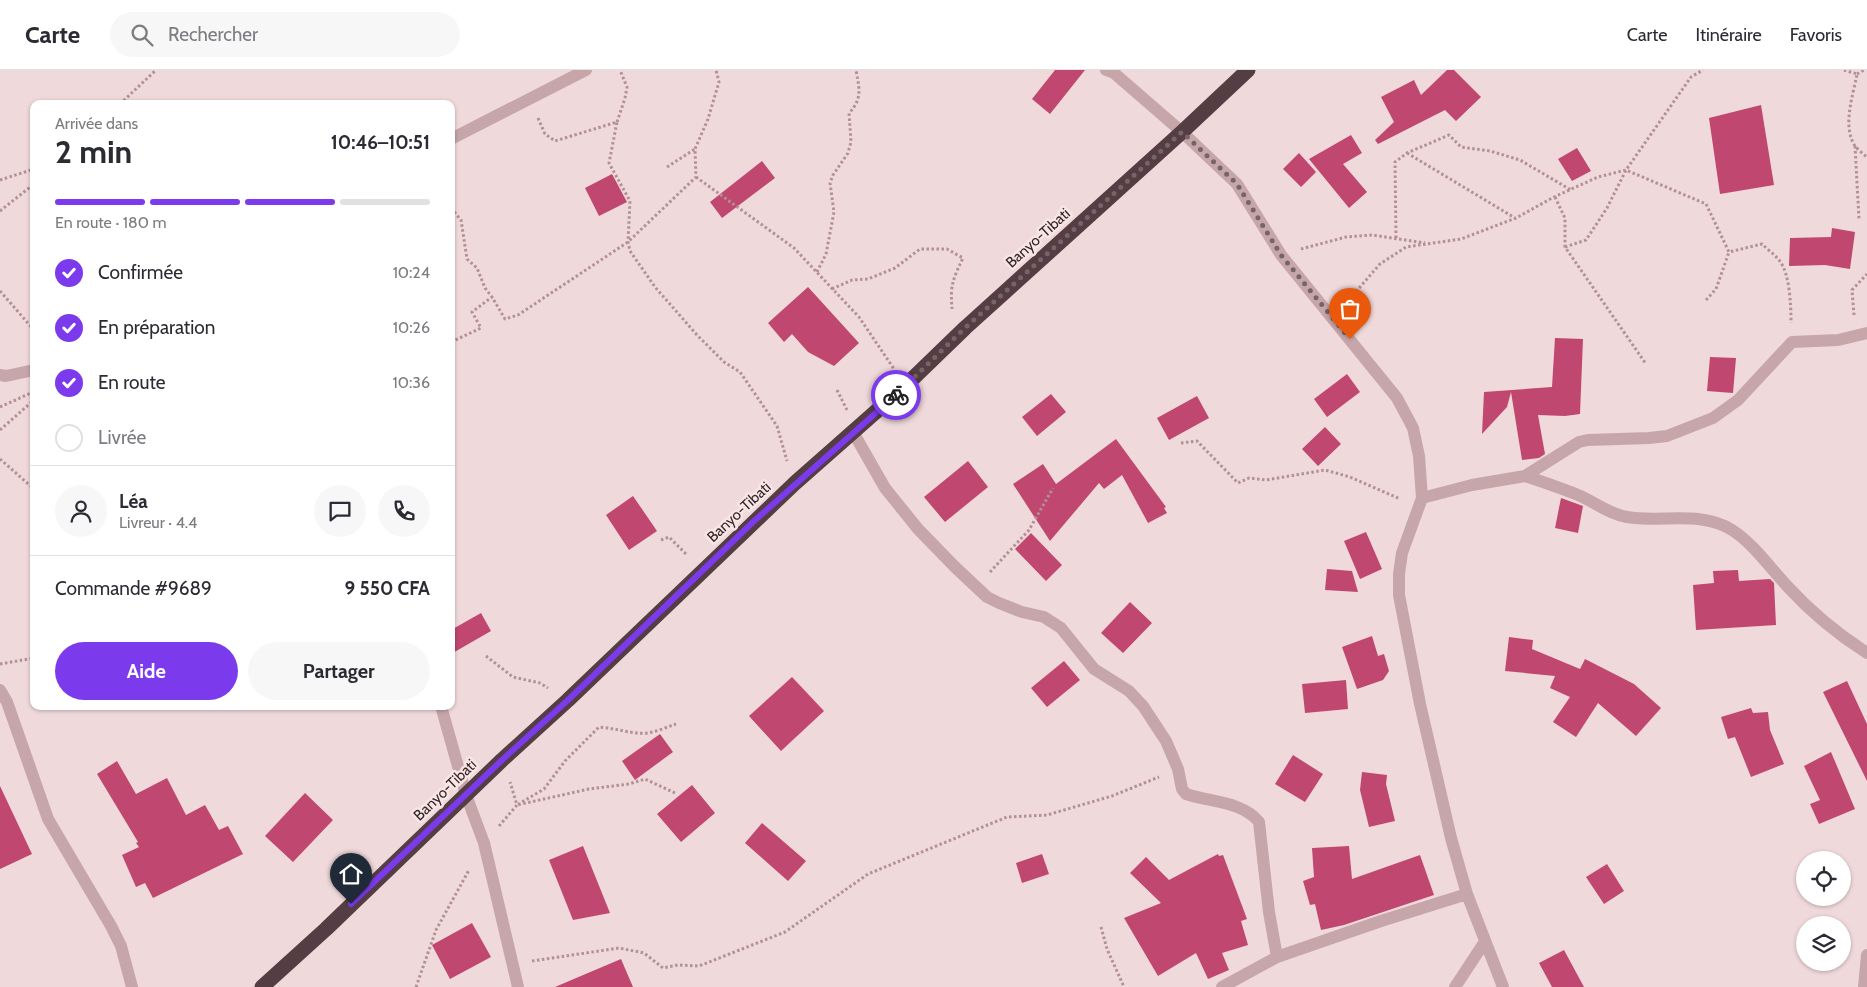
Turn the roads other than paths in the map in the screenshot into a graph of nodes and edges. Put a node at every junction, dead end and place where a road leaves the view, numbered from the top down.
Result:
1 (586, 70) edge
2 (1106, 70) edge
3 (1248, 70) edge
4 (1182, 132) junction
5 (455, 137) edge
6 (1861, 334) edge
7 (30, 371) edge
8 (0, 375) edge
9 (853, 432) junction
10 (1524, 476) junction
11 (1422, 498) junction
12 (1867, 653) edge
13 (0, 690) edge
14 (442, 710) edge
15 (466, 795) junction
16 (1466, 894) junction
17 (1484, 943) junction
18 (1867, 955) edge
19 (1277, 957) junction
20 (132, 987) edge
21 (262, 987) edge
22 (518, 987) edge
23 (1222, 987) edge
24 (1455, 987) edge
25 (1503, 987) edge
26 (1864, 987) edge

1 - 5 street
2 - 4 street
3 - 4 highway, Banyo-Tibati
4 - 9 highway, Banyo-Tibati
4 - 11 street
6 - 10 street
7 - 8 street
9 - 15 highway, Banyo-Tibati
9 - 19 street
10 - 11 street
10 - 12 street
11 - 16 street
13 - 20 street
14 - 15 street
15 - 21 highway, Banyo-Tibati
15 - 22 street
16 - 17 street
16 - 19 street
17 - 24 street
17 - 25 street
18 - 26 street
19 - 23 street

